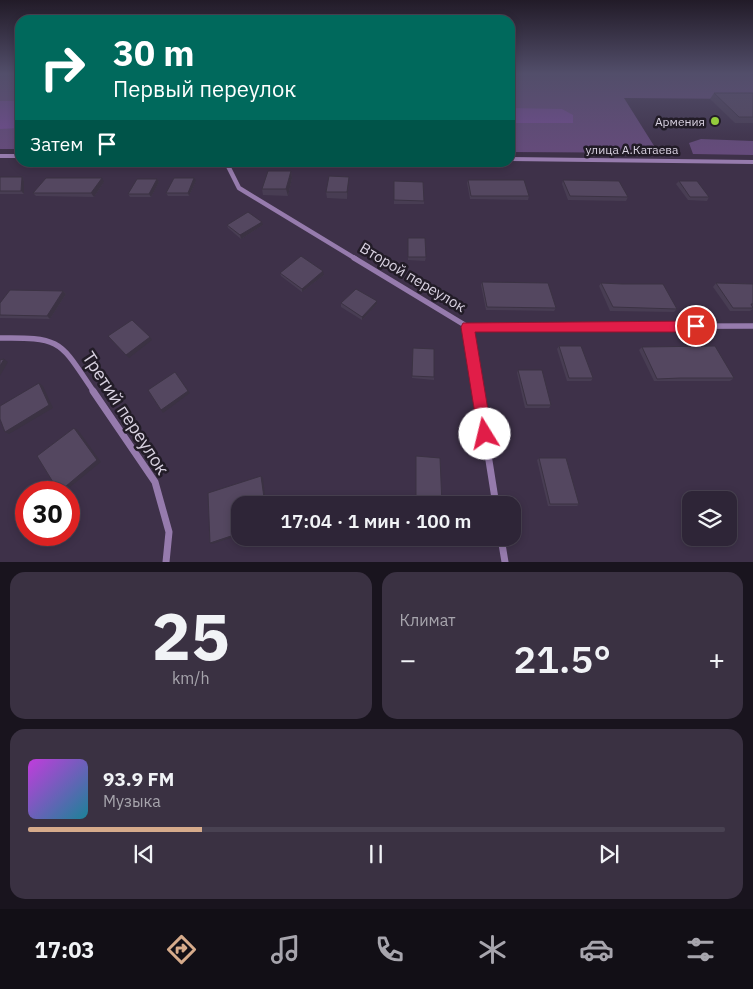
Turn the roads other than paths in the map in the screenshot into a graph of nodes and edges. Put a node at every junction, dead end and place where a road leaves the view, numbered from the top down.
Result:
1 (0, 156) edge
2 (15, 156) edge
3 (515, 159) edge
4 (753, 162) edge
5 (228, 167) edge
6 (753, 326) edge
7 (468, 327) junction
8 (0, 338) edge
9 (495, 496) edge
10 (502, 546) edge
11 (166, 562) edge
12 (505, 562) edge

1 - 2 street
3 - 4 street, улица А.Катаева
5 - 7 street, Второй переулок
6 - 7 street
7 - 9 street, Второй переулок
8 - 11 street, Третий переулок
10 - 12 street

